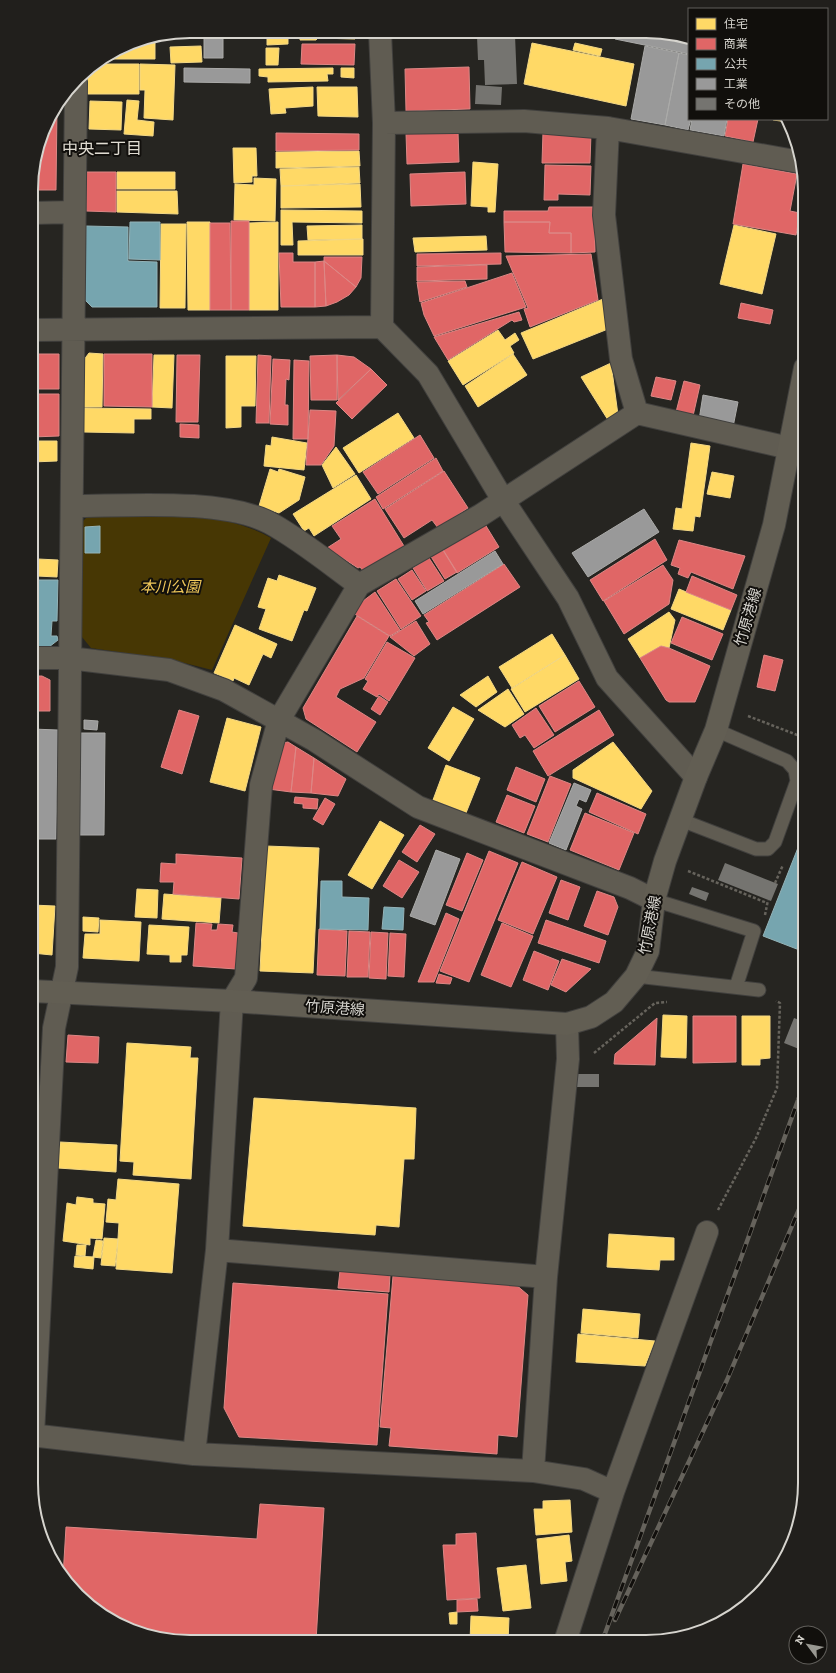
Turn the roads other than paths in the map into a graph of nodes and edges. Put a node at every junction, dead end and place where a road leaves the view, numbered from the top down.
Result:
1 (380, 38) edge
2 (76, 90) edge
3 (384, 122) junction
4 (608, 128) junction
5 (795, 161) edge
6 (74, 212) junction
7 (38, 213) edge
8 (382, 327) junction
9 (38, 330) edge
10 (72, 331) junction
11 (798, 403) edge
12 (637, 413) junction
13 (789, 448) junction
14 (503, 500) junction
15 (72, 506) junction
16 (359, 585) junction
17 (38, 658) edge
18 (69, 658) junction
19 (279, 720) junction
20 (716, 730) junction
21 (696, 777) junction
22 (681, 820) junction
23 (654, 900) junction
24 (636, 976) junction
25 (736, 987) junction
26 (759, 990) road end
27 (38, 991) edge
28 (60, 992) junction
29 (232, 1001) junction
30 (567, 1024) junction
31 (707, 1232) road end
32 (217, 1250) junction
33 (546, 1277) junction
34 (38, 1326) edge
35 (38, 1436) edge
36 (194, 1454) junction
37 (533, 1471) junction
38 (614, 1492) junction
39 (567, 1635) edge

1 - 3 street
2 - 6 street
3 - 4 street
3 - 8 street
4 - 5 street
4 - 12 street
6 - 7 street
6 - 10 street
8 - 10 street
8 - 14 street
9 - 10 street
10 - 15 street
11 - 13 main road, 竹原港線
12 - 13 street
12 - 14 street
13 - 20 main road, 竹原港線
14 - 16 street
14 - 21 street
15 - 16 street
15 - 18 street
16 - 19 street
17 - 18 street
18 - 19 street
18 - 28 street
19 - 23 street
19 - 29 street
20 - 21 main road, 竹原港線
20 - 22 lane
21 - 22 main road, 竹原港線
22 - 23 main road, 竹原港線
23 - 24 main road, 竹原港線
23 - 25 lane
24 - 25 lane
24 - 30 main road, 竹原港線
25 - 26 lane
27 - 28 main road, 竹原港線
28 - 29 main road, 竹原港線
28 - 34 street
29 - 30 main road, 竹原港線
29 - 32 street
30 - 33 street
31 - 38 street
32 - 33 street
32 - 36 street
33 - 37 street
35 - 36 street
36 - 37 street
37 - 38 street
38 - 39 street

